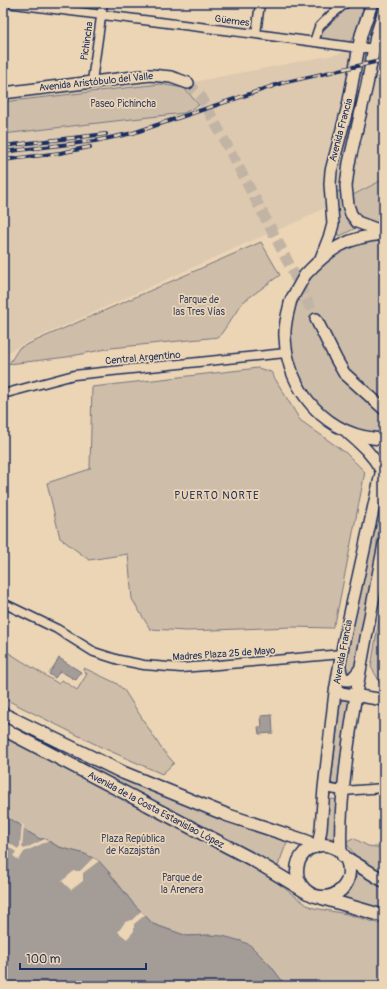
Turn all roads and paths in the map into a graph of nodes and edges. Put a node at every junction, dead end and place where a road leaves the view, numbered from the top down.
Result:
1 (6, 3) edge
2 (103, 3) edge
3 (260, 3) edge
4 (346, 3) edge
5 (372, 3) edge
6 (384, 11) edge
7 (101, 15) junction
8 (256, 34) junction
9 (314, 42) junction
10 (359, 48) junction
11 (374, 48) junction
12 (92, 82) junction
13 (188, 83) tunnel mouth
14 (3, 93) edge
15 (384, 233) edge
16 (321, 258) junction
17 (316, 319) tunnel mouth
18 (286, 353) junction
19 (3, 394) edge
20 (384, 409) edge
21 (343, 429) junction
22 (384, 439) edge
23 (383, 465) edge
24 (384, 544) edge
25 (3, 603) edge
26 (342, 654) junction
27 (340, 666) junction
28 (360, 669) junction
29 (335, 692) junction
30 (355, 695) junction
31 (384, 700) edge
32 (3, 714) edge
33 (3, 729) edge
34 (324, 788) junction
35 (384, 788) edge
36 (343, 791) junction
37 (316, 846) junction
38 (342, 854) junction
39 (384, 882) edge
40 (312, 894) junction
41 (384, 916) edge

1 - 7 street, Güemes
2 - 7 street, Pichincha
3 - 8 street
4 - 9 street
5 - 10 main road, Avenida Francia
6 - 11 main road, Avenida Francia
7 - 8 street, Güemes
7 - 12 street, Pichincha
8 - 9 street, Güemes
9 - 10 street, Güemes
10 - 11 street, Güemes
10 - 16 main road, Avenida Francia
11 - 15 main road, Avenida Francia
12 - 13 main road, Avenida Aristóbulo del Valle
12 - 14 main road, Avenida Aristóbulo del Valle
15 - 16 main road
16 - 18 main road, bridge
17 - 20 main road
18 - 19 street, Central Argentino
18 - 21 main road
21 - 22 main road
21 - 23 main road
23 - 26 main road, Avenida Francia
24 - 28 main road, Avenida Francia
25 - 26 street, Madres Plaza 25 de Mayo
26 - 27 main road, Avenida Francia
27 - 28 main road
27 - 29 main road, Avenida Francia
28 - 30 main road, Avenida Francia
29 - 30 main road
29 - 34 main road, Avenida Francia
30 - 31 main road
30 - 36 main road, Avenida Francia
32 - 37 main road, Avenida de la Costa Estanislao López
33 - 40 main road, Avenida de la Costa Estanislao López
34 - 36 street
34 - 37 main road, Avenida Francia
35 - 36 street
36 - 38 main road, Avenida Francia
37 - 38 main road
37 - 40 main road
38 - 39 main road
38 - 40 main road
40 - 41 main road, Avenida de la Costa Estanislao López

